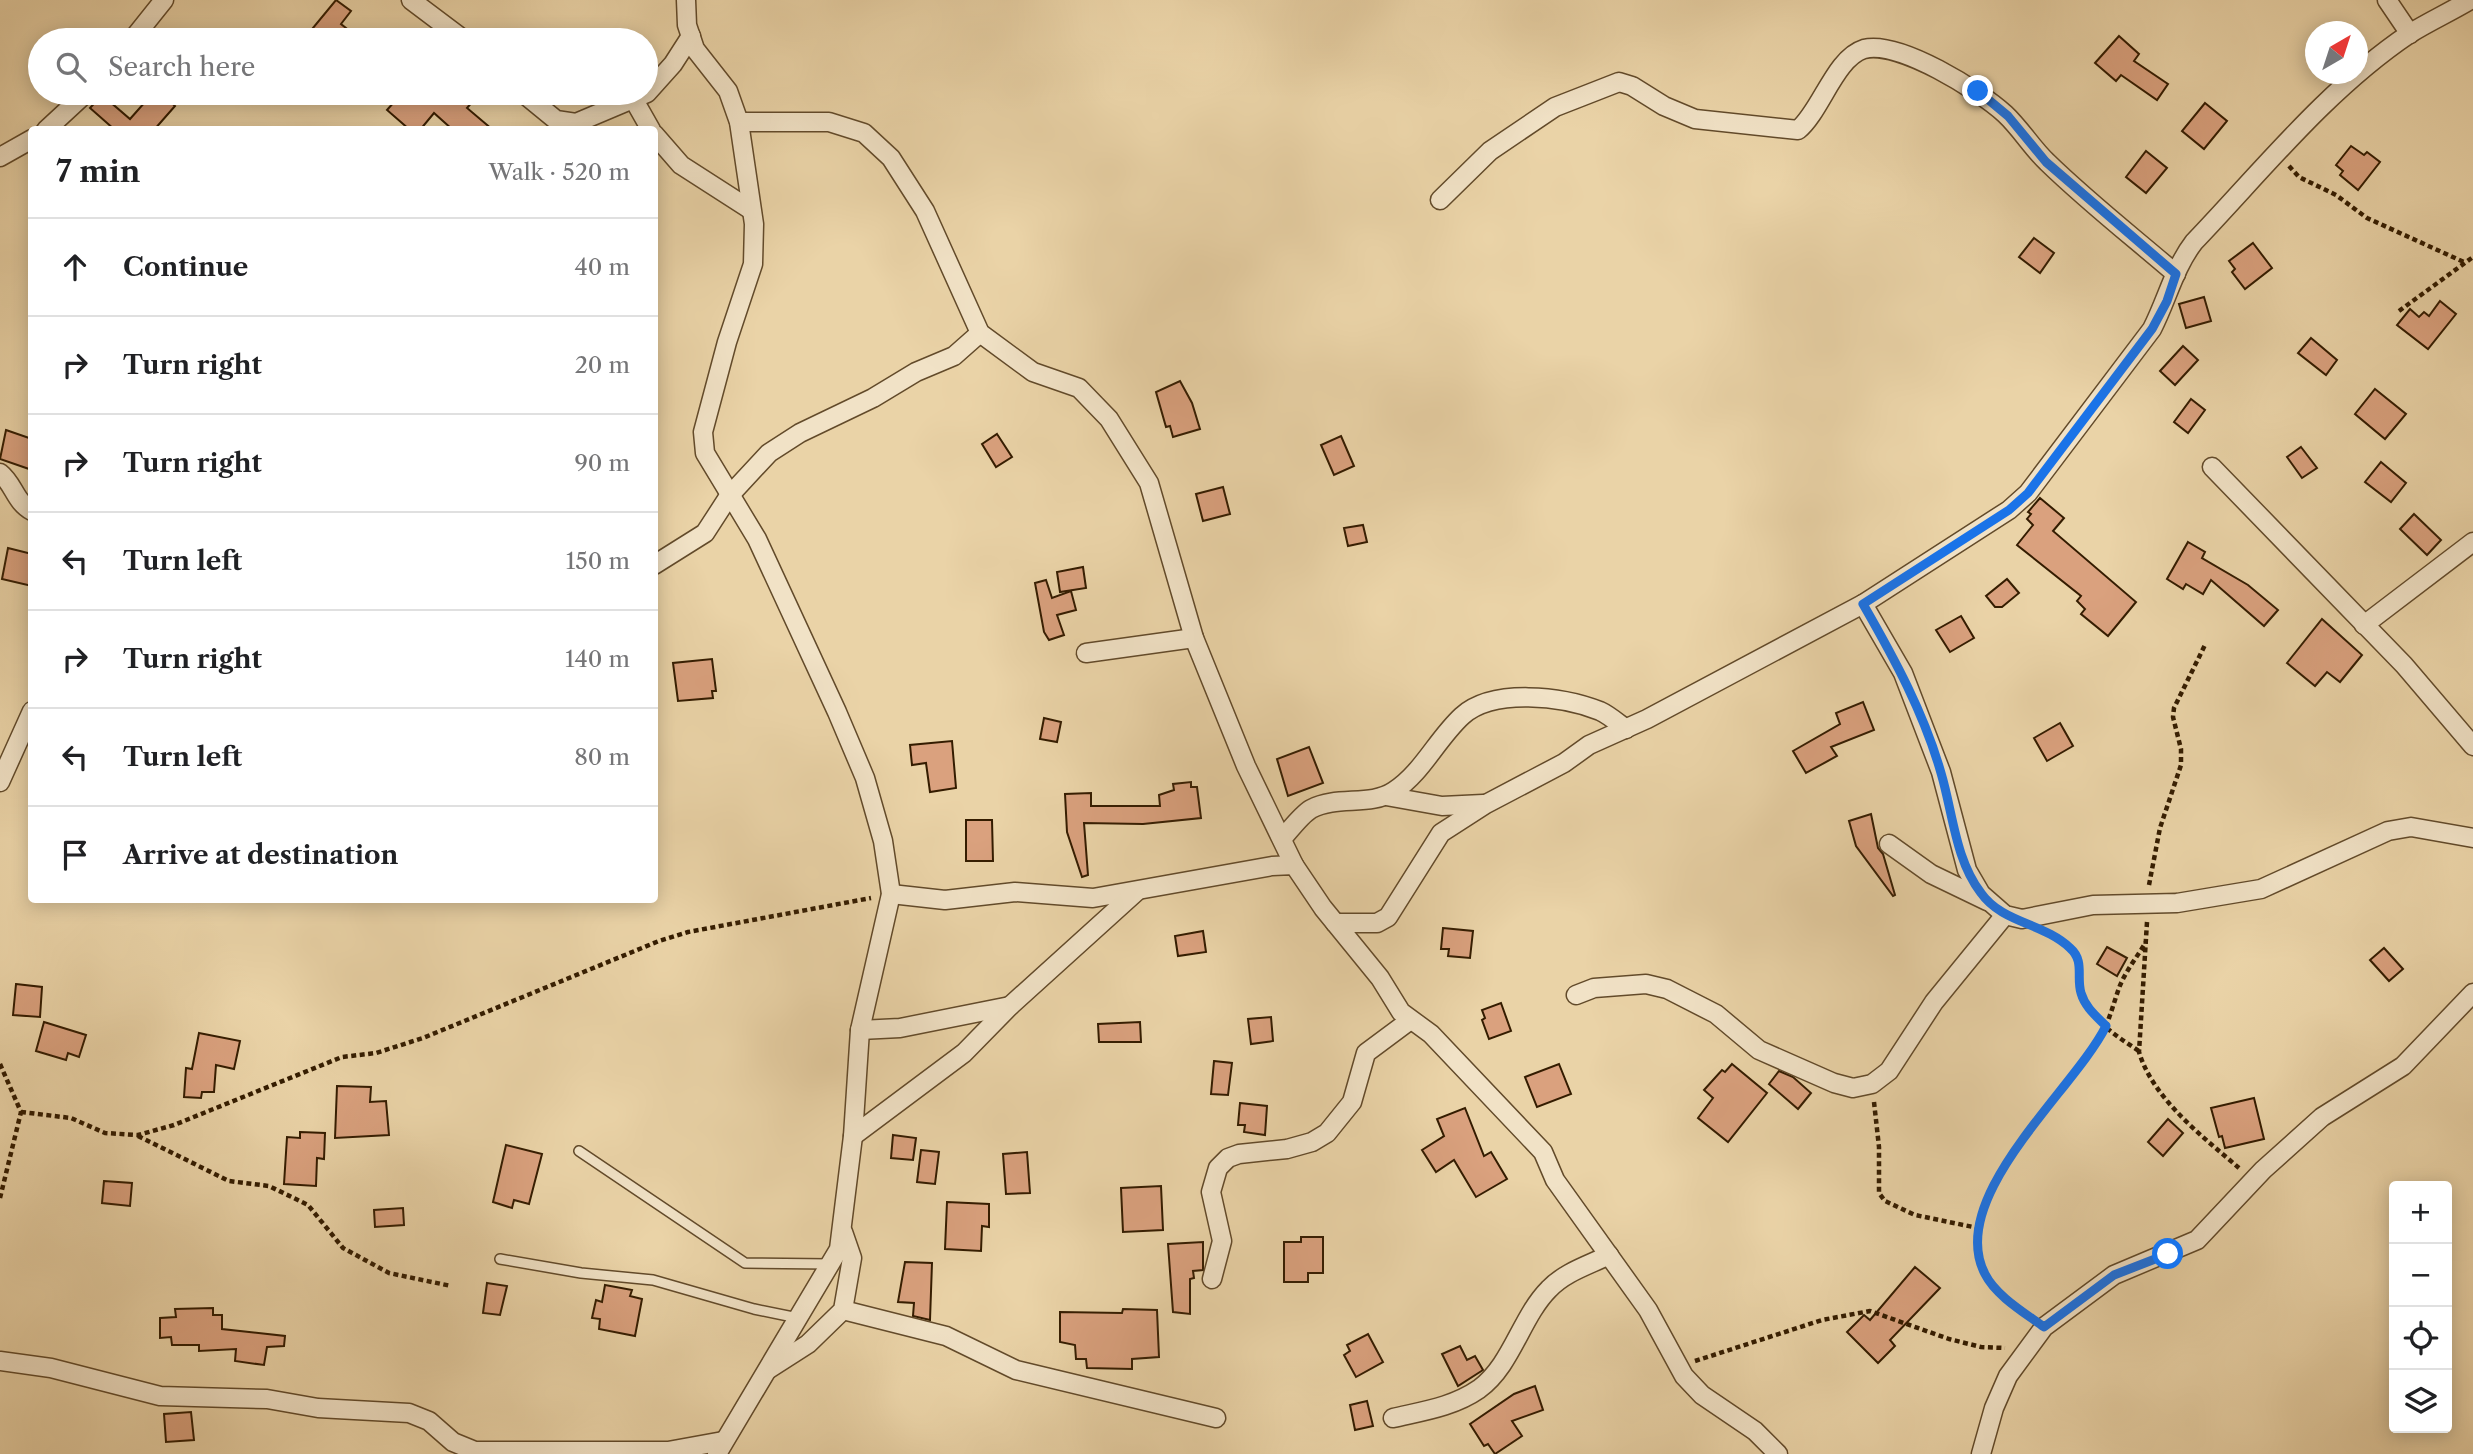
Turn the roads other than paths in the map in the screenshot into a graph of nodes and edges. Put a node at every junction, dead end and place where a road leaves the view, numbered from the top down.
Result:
1 (164, 0) edge
2 (411, 0) edge
3 (686, 0) edge
4 (2387, 0) edge
5 (2470, 0) edge
6 (142, 28) edge
7 (448, 28) edge
8 (2410, 34) junction
9 (691, 36) junction
10 (658, 81) edge
11 (73, 105) edge
12 (538, 105) edge
13 (621, 105) edge
14 (637, 105) edge
15 (739, 122) junction
16 (50, 126) edge
17 (649, 126) edge
18 (658, 139) edge
19 (28, 141) edge
20 (0, 157) edge
21 (1440, 200) dead end
22 (751, 210) junction
23 (2176, 274) junction
24 (980, 333) junction
25 (2212, 467) dead end
26 (0, 473) edge
27 (729, 496) junction
28 (28, 508) edge
29 (2473, 542) edge
30 (658, 562) edge
31 (1863, 604) junction
32 (2364, 625) junction
33 (1194, 638) junction
34 (1086, 653) dead end
35 (28, 720) edge
36 (1626, 729) junction
37 (2473, 746) edge
38 (0, 782) edge
39 (1387, 796) junction
40 (1486, 804) junction
41 (2473, 838) edge
42 (1282, 839) junction
43 (1889, 844) dead end
44 (1294, 865) junction
45 (1136, 892) junction
46 (891, 894) junction
47 (1987, 901) junction
48 (2014, 917) junction
49 (1335, 923) junction
50 (2473, 993) edge
51 (1576, 995) dead end
52 (1010, 1006) junction
53 (1409, 1021) junction
54 (860, 1030) junction
55 (853, 1136) junction
56 (579, 1151) dead end
57 (843, 1232) junction
58 (1609, 1255) junction
59 (500, 1259) dead end
60 (832, 1264) junction
61 (1212, 1279) dead end
62 (843, 1310) junction
63 (798, 1318) junction
64 (0, 1361) edge
65 (766, 1370) junction
66 (1216, 1418) dead end
67 (1393, 1418) dead end
68 (720, 1447) edge
69 (1777, 1454) edge
70 (1981, 1454) edge

1 - 6 street
2 - 7 street
3 - 9 street
4 - 8 street
5 - 8 street
8 - 23 street
9 - 10 street
9 - 15 street
11 - 16 street
12 - 13 street
14 - 17 street
15 - 22 street
15 - 24 street
18 - 22 street
19 - 20 street
21 - 23 street
22 - 27 street
23 - 31 street
24 - 27 street
24 - 33 street
25 - 32 street
26 - 28 street
27 - 30 street
27 - 46 street
29 - 32 street
31 - 36 street
31 - 47 street
32 - 37 street
33 - 34 street
33 - 42 street
35 - 38 street
36 - 39 street
36 - 40 street
39 - 40 street
39 - 42 street
40 - 49 street
41 - 48 street
42 - 44 street
43 - 47 street
44 - 45 street
44 - 49 street
45 - 46 street
45 - 52 street
46 - 54 street
47 - 48 street
48 - 51 street
49 - 53 street
50 - 70 street
52 - 54 street
52 - 55 street
53 - 58 street
53 - 61 street
54 - 55 street
55 - 57 street
56 - 60 lane
57 - 60 street
57 - 62 street
58 - 67 street
58 - 69 street
59 - 63 lane
60 - 63 street
62 - 65 street
62 - 66 street
63 - 65 street
64 - 68 street
65 - 68 street

